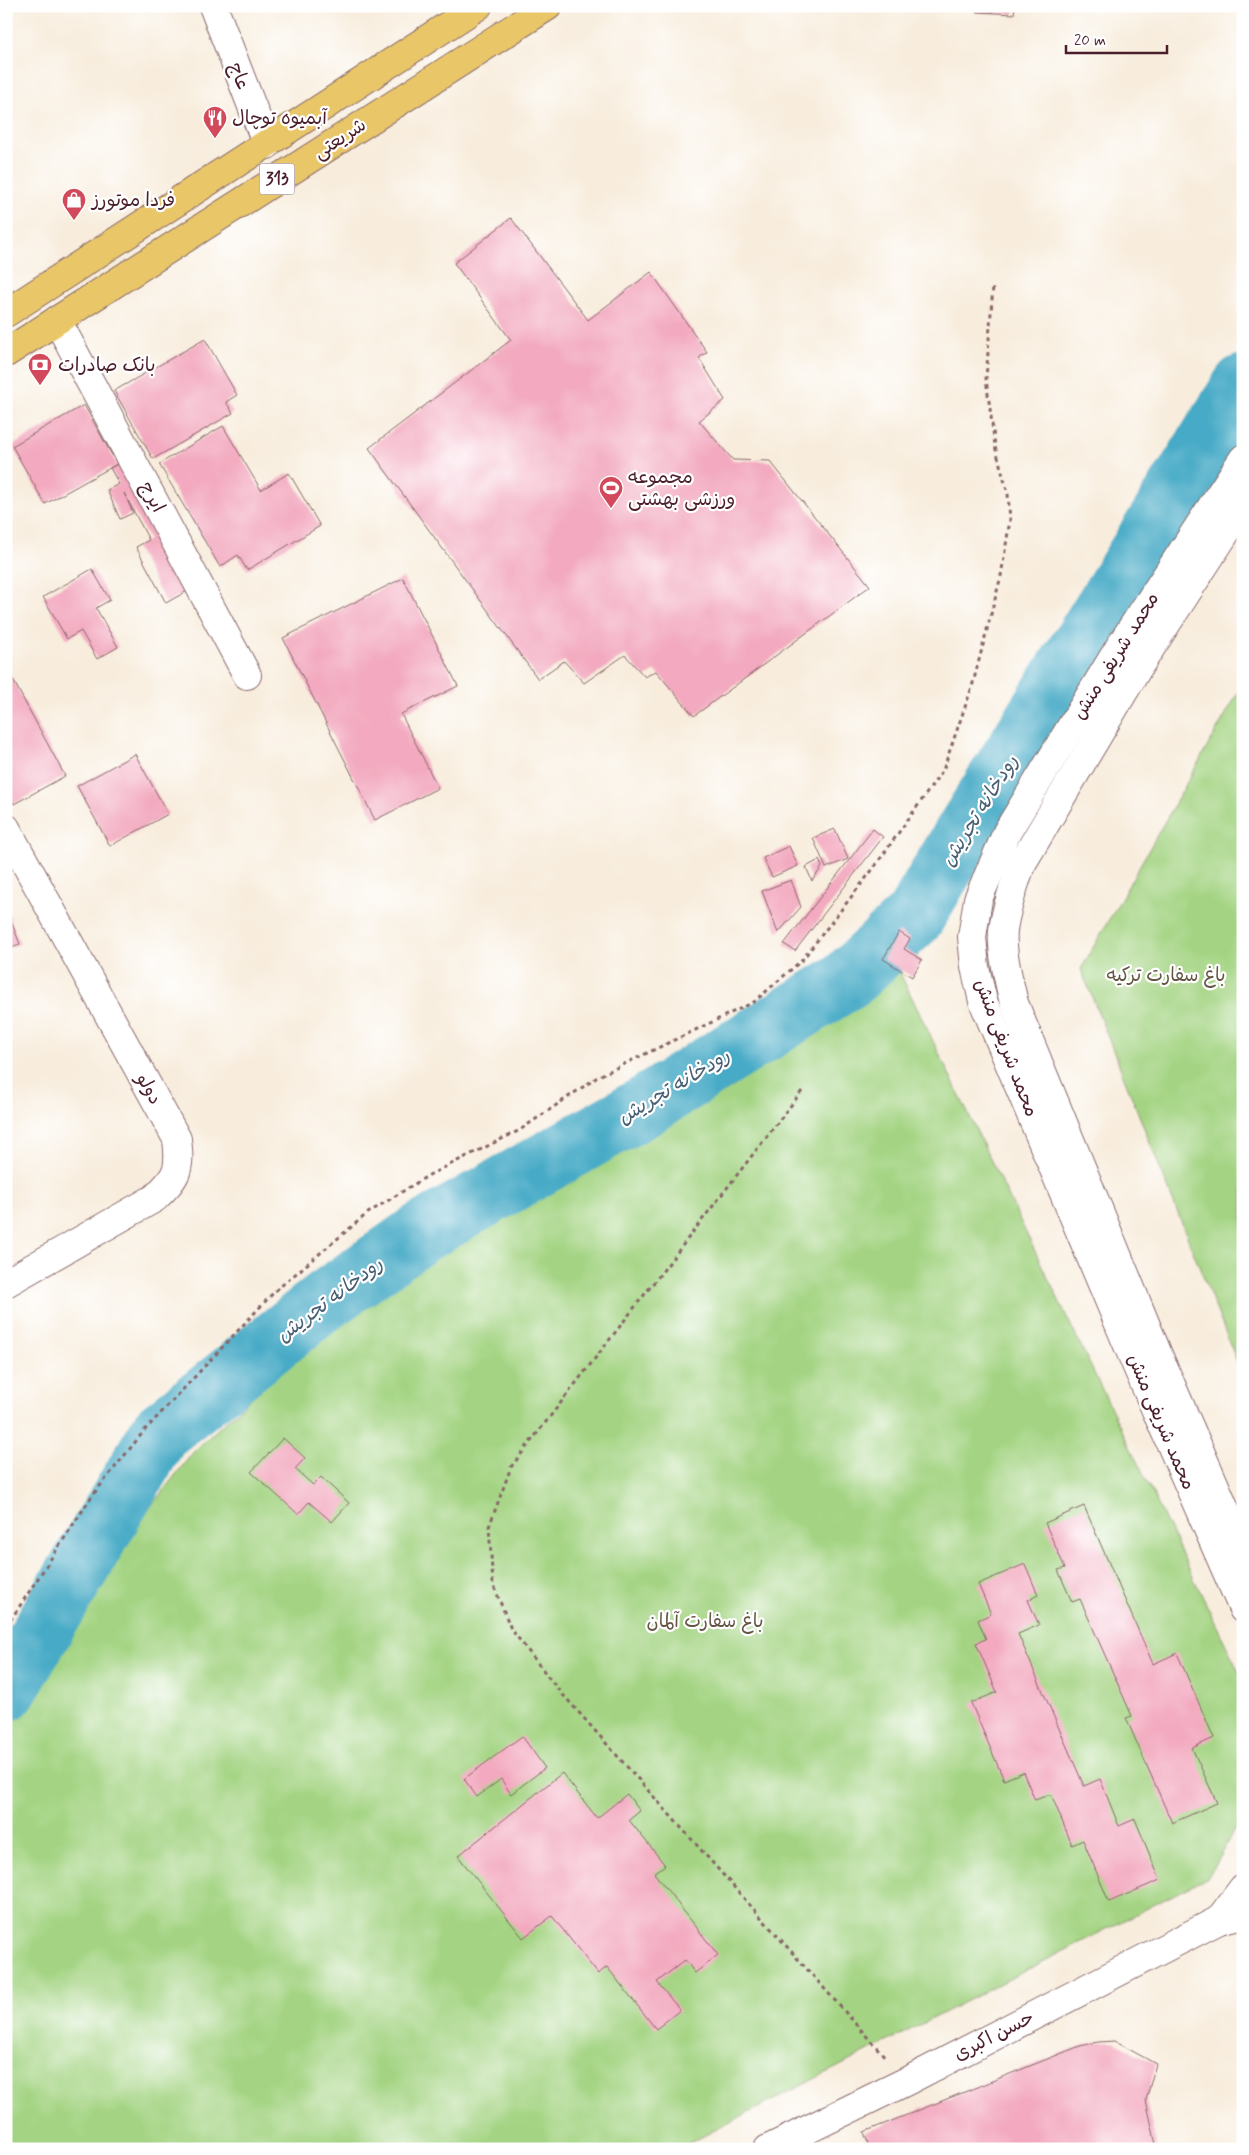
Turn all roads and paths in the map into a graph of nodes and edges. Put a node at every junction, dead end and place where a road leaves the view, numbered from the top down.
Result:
1 (213, 6) edge
2 (478, 6) edge
3 (548, 6) edge
4 (267, 146) junction
5 (993, 286) dead end
6 (6, 313) edge
7 (57, 320) junction
8 (6, 353) edge
9 (1243, 459) edge
10 (1243, 506) edge
11 (247, 675) dead end
12 (6, 828) edge
13 (802, 1091) dead end
14 (6, 1283) edge
15 (1243, 1550) edge
16 (1243, 1609) edge
17 (6, 1626) edge
18 (1243, 1888) edge
19 (1231, 1917) edge
20 (907, 2081) junction
21 (768, 2149) edge

1 - 4 street, عاج
2 - 4 main road, شریعتی / 313
3 - 7 main road, شریعتی / 313
4 - 6 main road, شریعتی / 313
5 - 17 path
7 - 8 main road, شریعتی / 313
7 - 11 street, ایرج
9 - 16 street, محمد شریفی منش
10 - 15 street, محمد شریفی منش
12 - 14 street, دولو
13 - 20 path
18 - 19 street, حسن اکبری
19 - 20 street, حسن اکبری
20 - 21 street, حسن اکبری

